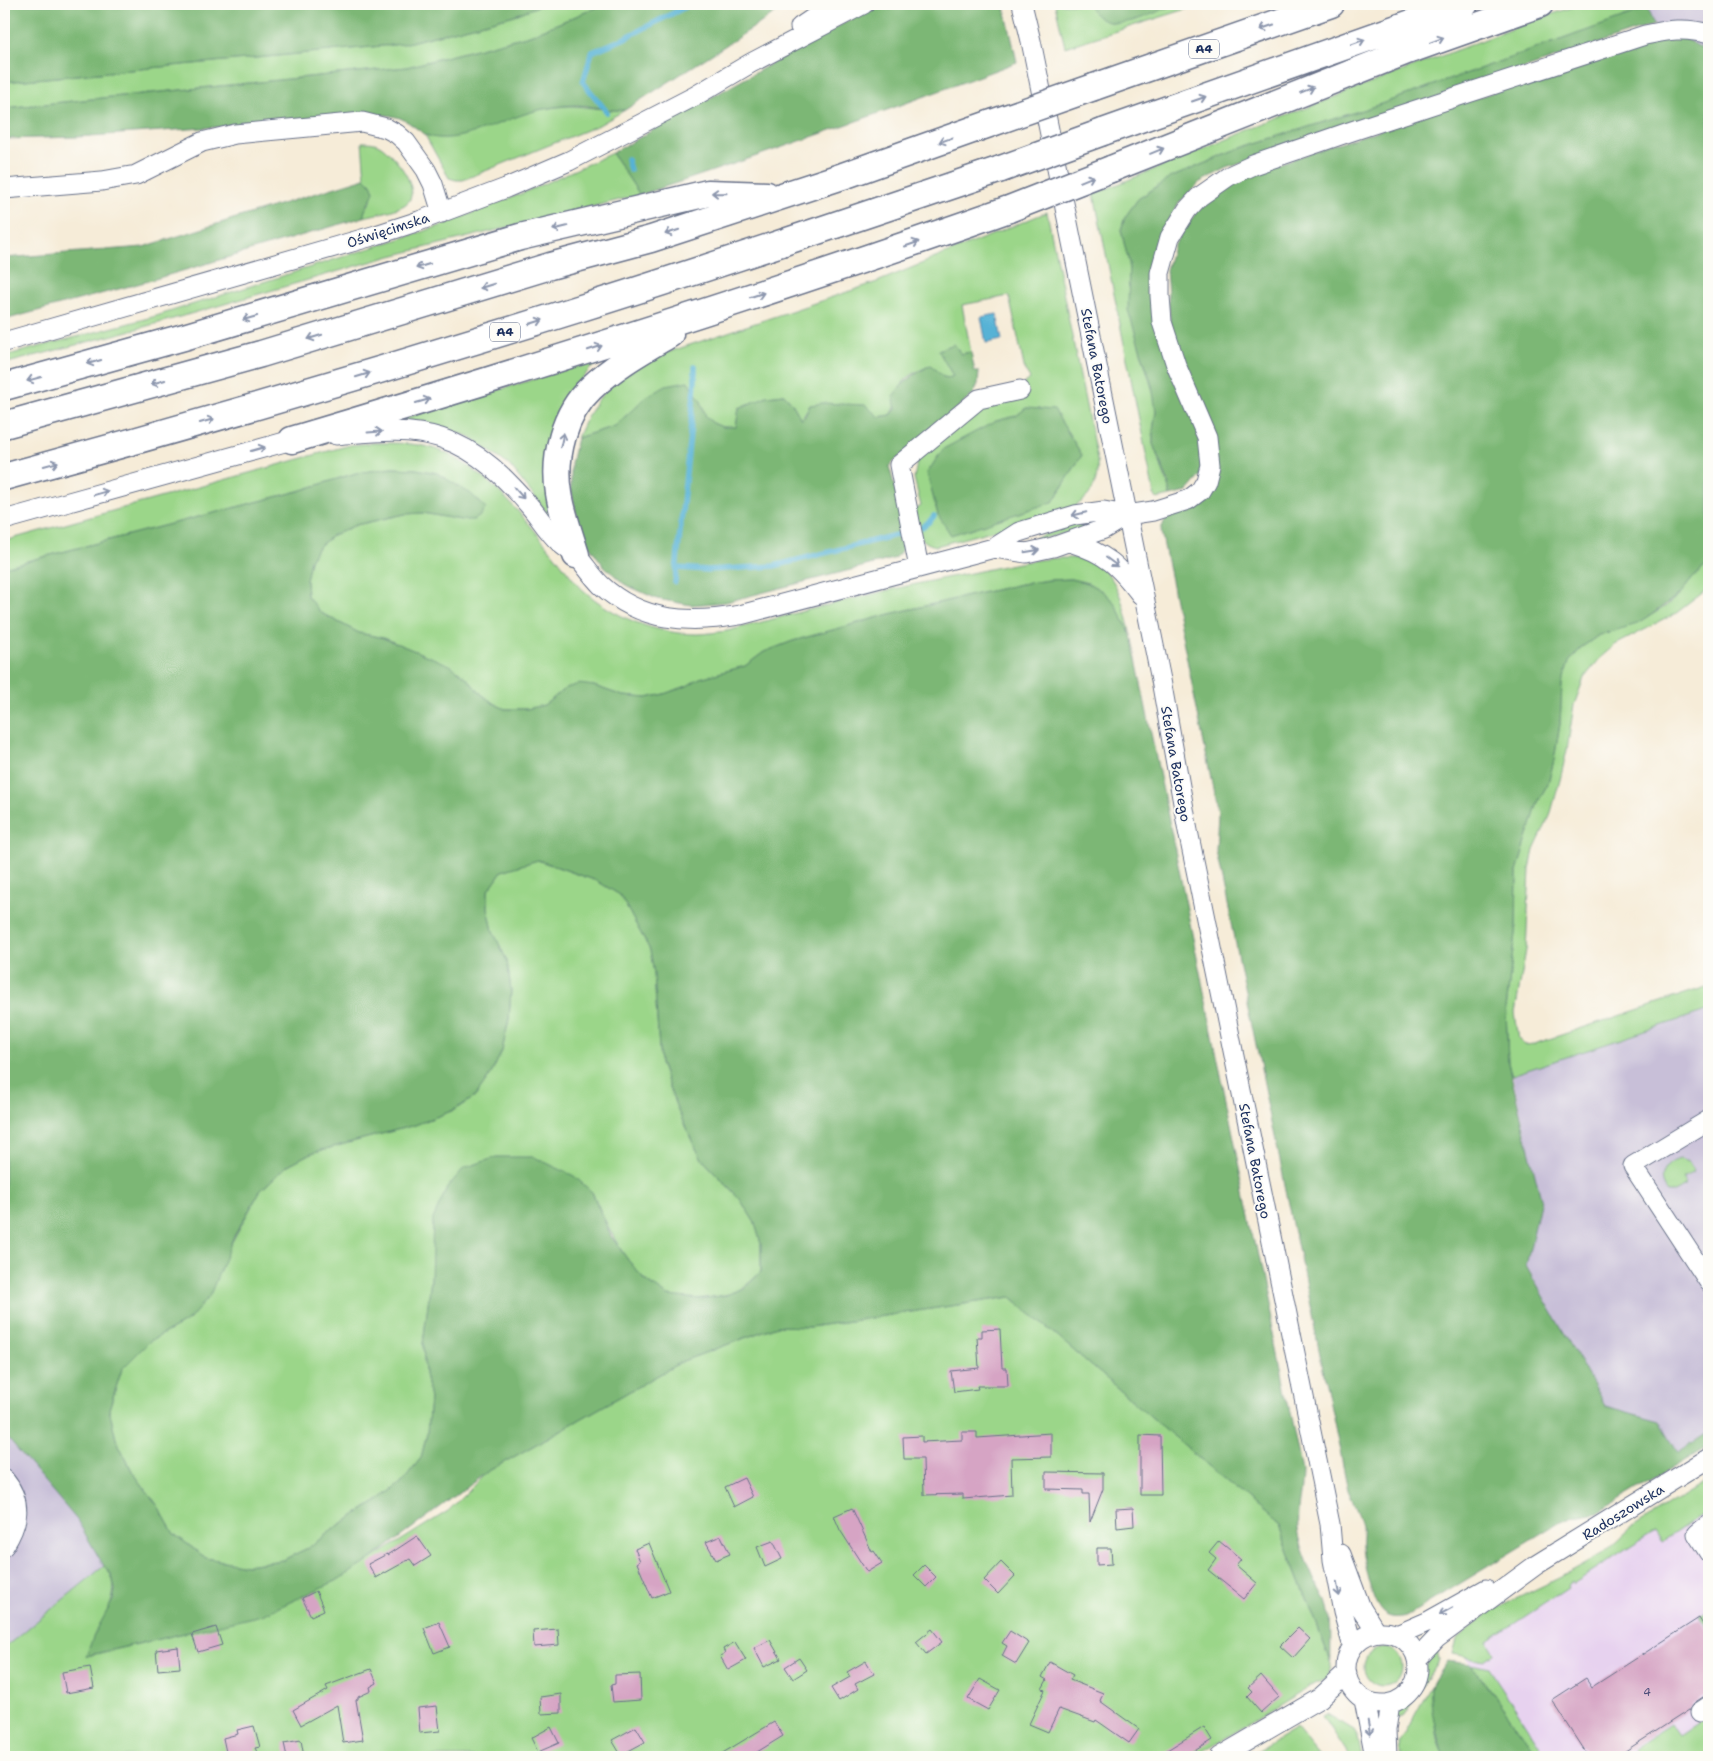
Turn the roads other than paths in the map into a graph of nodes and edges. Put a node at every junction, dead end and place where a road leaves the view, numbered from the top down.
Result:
1 (834, 4) edge
2 (864, 4) edge
3 (1022, 4) edge
4 (1332, 4) edge
5 (1465, 4) edge
6 (1540, 4) edge
7 (1709, 34) edge
8 (751, 63) junction
9 (4, 189) edge
10 (785, 195) junction
11 (442, 213) junction
12 (711, 310) junction
13 (4, 342) edge
14 (4, 386) edge
15 (1020, 390) dead end
16 (4, 425) edge
17 (292, 440) junction
18 (4, 477) edge
19 (1127, 515) junction
20 (4, 520) edge
21 (1070, 542) junction
22 (994, 548) junction
23 (576, 555) junction
24 (919, 568) junction
25 (1143, 597) junction
26 (1709, 1120) edge
27 (1709, 1282) edge
28 (1709, 1458) edge
29 (4, 1479) edge
30 (1330, 1524) junction
31 (1709, 1524) edge
32 (4, 1546) edge
33 (1709, 1554) edge
34 (1536, 1565) junction
35 (1376, 1632) junction
36 (1397, 1636) junction
37 (1352, 1647) junction
38 (1417, 1659) junction
39 (1354, 1688) junction
40 (1390, 1703) junction
41 (1219, 1757) edge
42 (1375, 1757) edge
43 (1387, 1757) edge

1 - 8 street, Oświęcimska
2 - 8 street, Oświęcimska
3 - 19 street, Stefana Batorego
4 -> 10 highway, A4, bridge
18 -> 5 highway, A4, bridge
12 -> 6 highway, bridge
7 - 19 street
8 - 11 street, Oświęcimska
9 - 11 street
10 -> 14 highway
10 -> 16 highway, A4
11 - 13 street, Oświęcimska
17 -> 12 highway
23 -> 12 highway
15 - 24 street
20 -> 17 street
17 -> 23 street
19 - 21 street
19 -> 22 street
19 - 25 street, Stefana Batorego
22 -> 21 street
21 -> 25 street
22 - 24 street
23 - 24 street
25 - 30 street, Stefana Batorego
26 - 27 street
28 - 34 street, Radoszowska
29 - 32 street
30 - 35 street, Stefana Batorego
30 -> 37 street, Stefana Batorego
31 - 33 street
34 -> 36 street, Radoszowska
34 - 38 street, Radoszowska
35 - 36 street
35 - 37 street
36 - 38 street
37 - 39 street
38 - 40 street
39 - 40 street
39 - 41 street
39 -> 42 street
40 - 43 street

